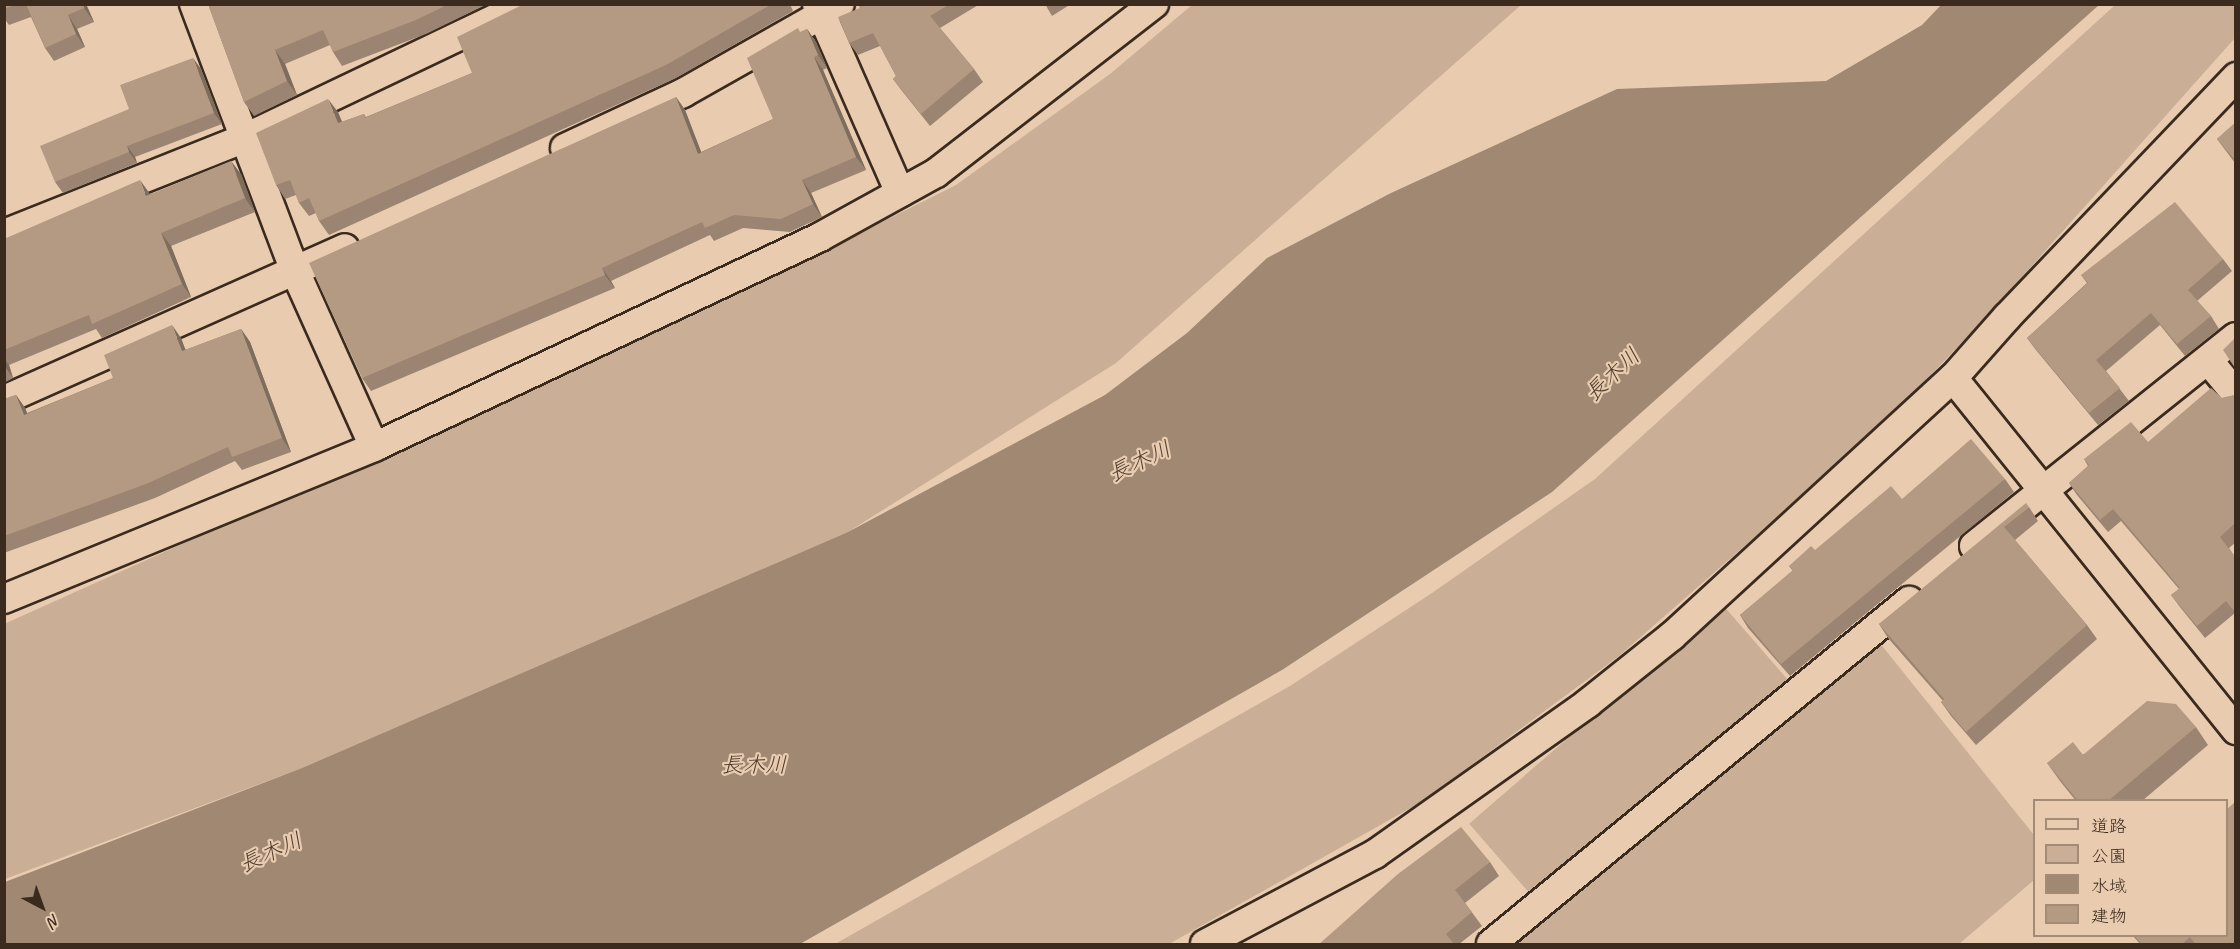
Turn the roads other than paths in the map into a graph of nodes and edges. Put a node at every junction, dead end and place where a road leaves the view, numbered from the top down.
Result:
1 (194, 4) edge
2 (526, 4) edge
3 (1154, 4) edge
4 (827, 8) edge
5 (2235, 77) edge
6 (245, 138) junction
7 (543, 158) edge
8 (900, 193) junction
9 (4, 234) edge
10 (370, 236) edge
11 (295, 271) junction
12 (2235, 337) edge
13 (2208, 360) junction
14 (1953, 378) junction
15 (2235, 394) edge
16 (4, 400) edge
17 (374, 447) junction
18 (2044, 492) junction
19 (1954, 563) edge
20 (1928, 585) edge
21 (4, 599) edge
22 (2235, 730) edge
23 (1204, 945) edge
24 (1491, 945) edge

1 - 6 street
2 - 6 street
3 - 8 street
4 - 7 street
4 - 8 street
5 - 14 street
6 - 9 street
6 - 11 street
8 - 17 street
10 - 11 street
11 - 16 street
11 - 17 street
12 - 13 street
13 - 15 street
13 - 18 street
14 - 18 street
14 - 23 street
17 - 21 street
18 - 19 street
18 - 22 street
20 - 24 street

